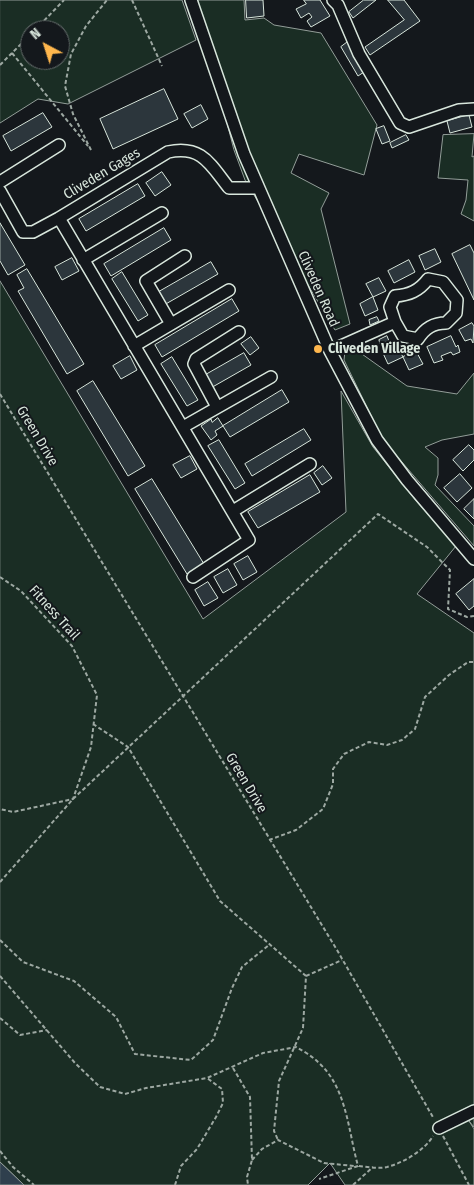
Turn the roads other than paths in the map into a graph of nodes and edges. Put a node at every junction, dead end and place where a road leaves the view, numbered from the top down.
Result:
1 (191, 0) edge
2 (339, 2) edge
3 (474, 109) edge
4 (59, 146) dead end
5 (0, 182) edge
6 (258, 188) junction
7 (0, 191) edge
8 (162, 213) dead end
9 (59, 218) junction
10 (184, 256) dead end
11 (83, 260) junction
12 (229, 290) dead end
13 (395, 322) junction
14 (171, 324) junction
15 (239, 332) dead end
16 (133, 344) junction
17 (330, 351) junction
18 (271, 377) dead end
19 (217, 407) junction
20 (183, 427) junction
21 (310, 464) dead end
22 (233, 511) junction
23 (474, 559) edge
24 (193, 577) dead end
25 (474, 1111) edge
26 (439, 1128) road end

1 - 6 street, Cliveden Road
2 - 3 street
4 - 5 street
6 - 9 street, Cliveden Gages
6 - 17 street, Cliveden Road
7 - 9 street
8 - 11 street
9 - 11 street, Cliveden Gages
10 - 14 street
11 - 16 street, Cliveden Gages
12 - 14 street
13 - 13 street
13 - 17 street
14 - 16 street
15 - 19 street
16 - 20 street, Cliveden Gages
17 - 23 street, Cliveden Road
18 - 19 street
19 - 20 street
20 - 22 street, Cliveden Gages
21 - 22 street
22 - 24 street, Cliveden Gages
25 - 26 street

